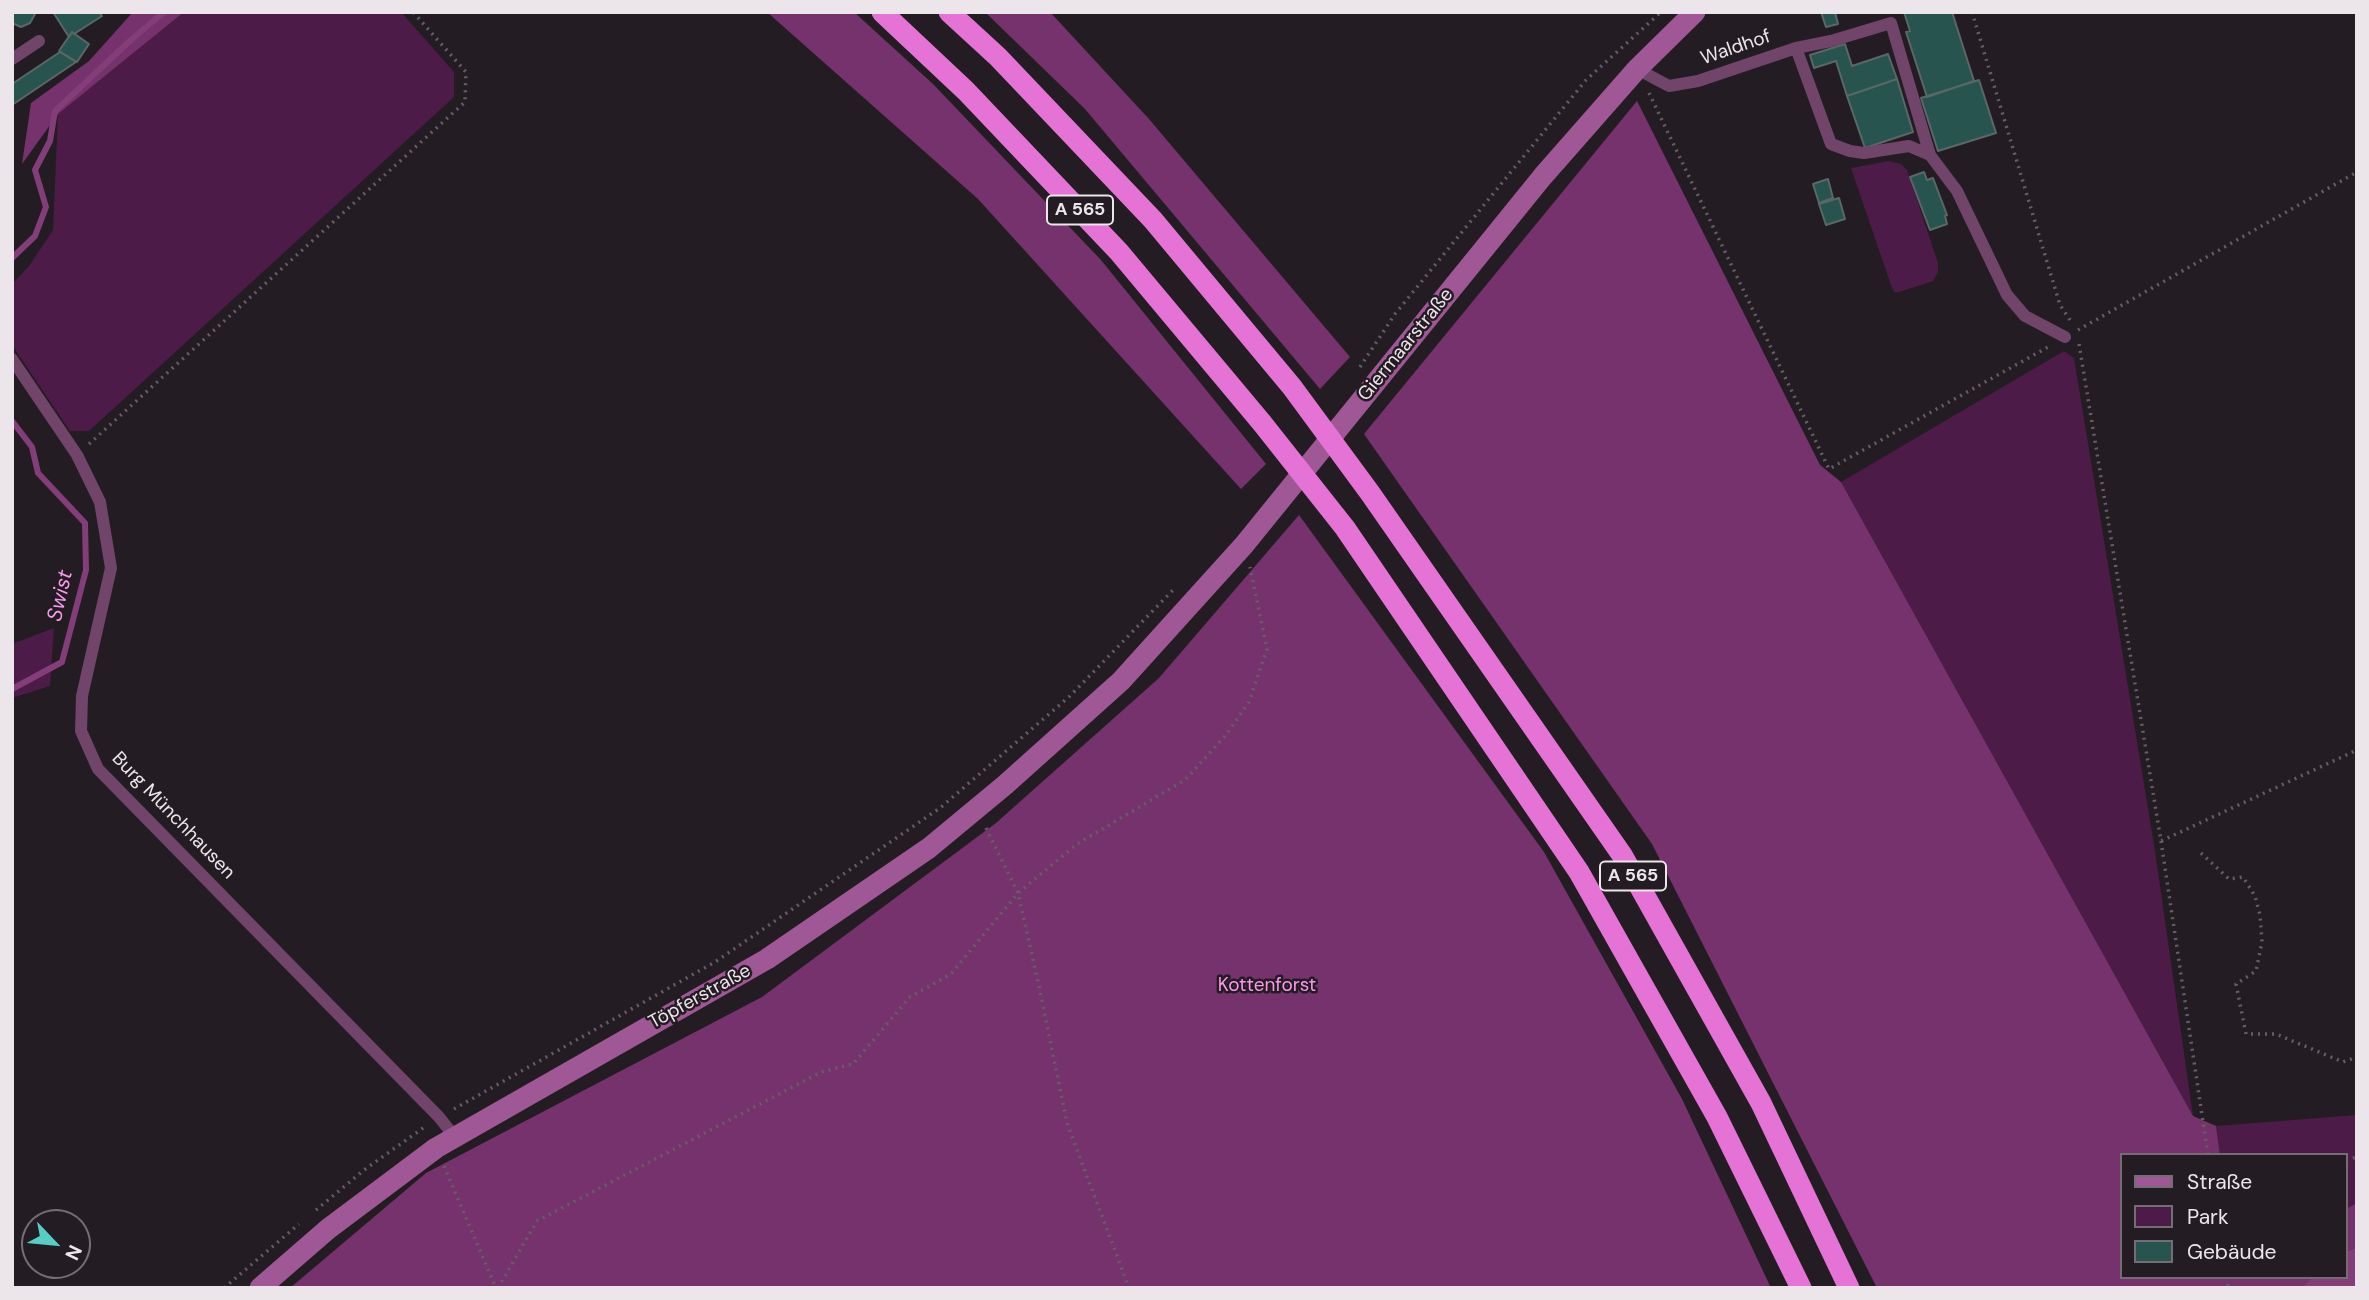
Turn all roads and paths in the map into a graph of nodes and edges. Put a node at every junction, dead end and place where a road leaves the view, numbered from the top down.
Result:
1 (413, 12) edge
2 (883, 12) edge
3 (949, 12) edge
4 (1661, 12) edge
5 (1695, 12) edge
6 (1972, 12) edge
7 (39, 41) dead end
8 (1796, 48) junction
9 (12, 59) edge
10 (1637, 69) junction
11 (1930, 155) junction
12 (2357, 172) edge
13 (2071, 334) junction
14 (12, 359) edge
15 (1358, 370) dead end
16 (78, 454) junction
17 (1237, 554) junction
18 (1180, 583) dead end
19 (1121, 681) joint
20 (2357, 750) edge
21 (967, 784) junction
22 (977, 807) junction
23 (2161, 841) junction
24 (2201, 853) dead end
25 (1018, 893) junction
26 (2357, 1057) edge
27 (439, 1117) junction
28 (454, 1136) junction
29 (436, 1148) junction
30 (2208, 1153) edge
31 (260, 1288) edge
32 (497, 1288) edge
33 (1129, 1288) edge
34 (1801, 1288) edge
35 (1849, 1288) edge

1 - 16 path
2 - 34 highway, A 565
3 - 35 highway, A 565
4 - 15 path
5 - 10 main road, Giermaarstraße
6 - 13 path
7 - 9 lane
8 - 10 lane, Waldhof
8 - 11 lane
8 - 11 lane, Waldhof
10 - 13 path
10 - 17 main road, Giermaarstraße
11 - 13 lane
12 - 13 path
13 - 23 path
14 - 16 lane, Burg Münchhausen
16 - 27 lane, Burg Münchhausen
17 - 19 main road, Giermaarstraße
17 - 25 path
18 - 21 path
19 - 22 main road, Töpferstraße
20 - 23 path
21 - 22 path
21 - 27 path
22 - 25 path
22 - 28 main road, Töpferstraße
23 - 30 path
24 - 26 path
25 - 32 path
25 - 33 path
27 - 28 lane, Burg Münchhausen
28 - 29 main road, Töpferstraße
29 - 31 main road, Töpferstraße
29 - 32 path

